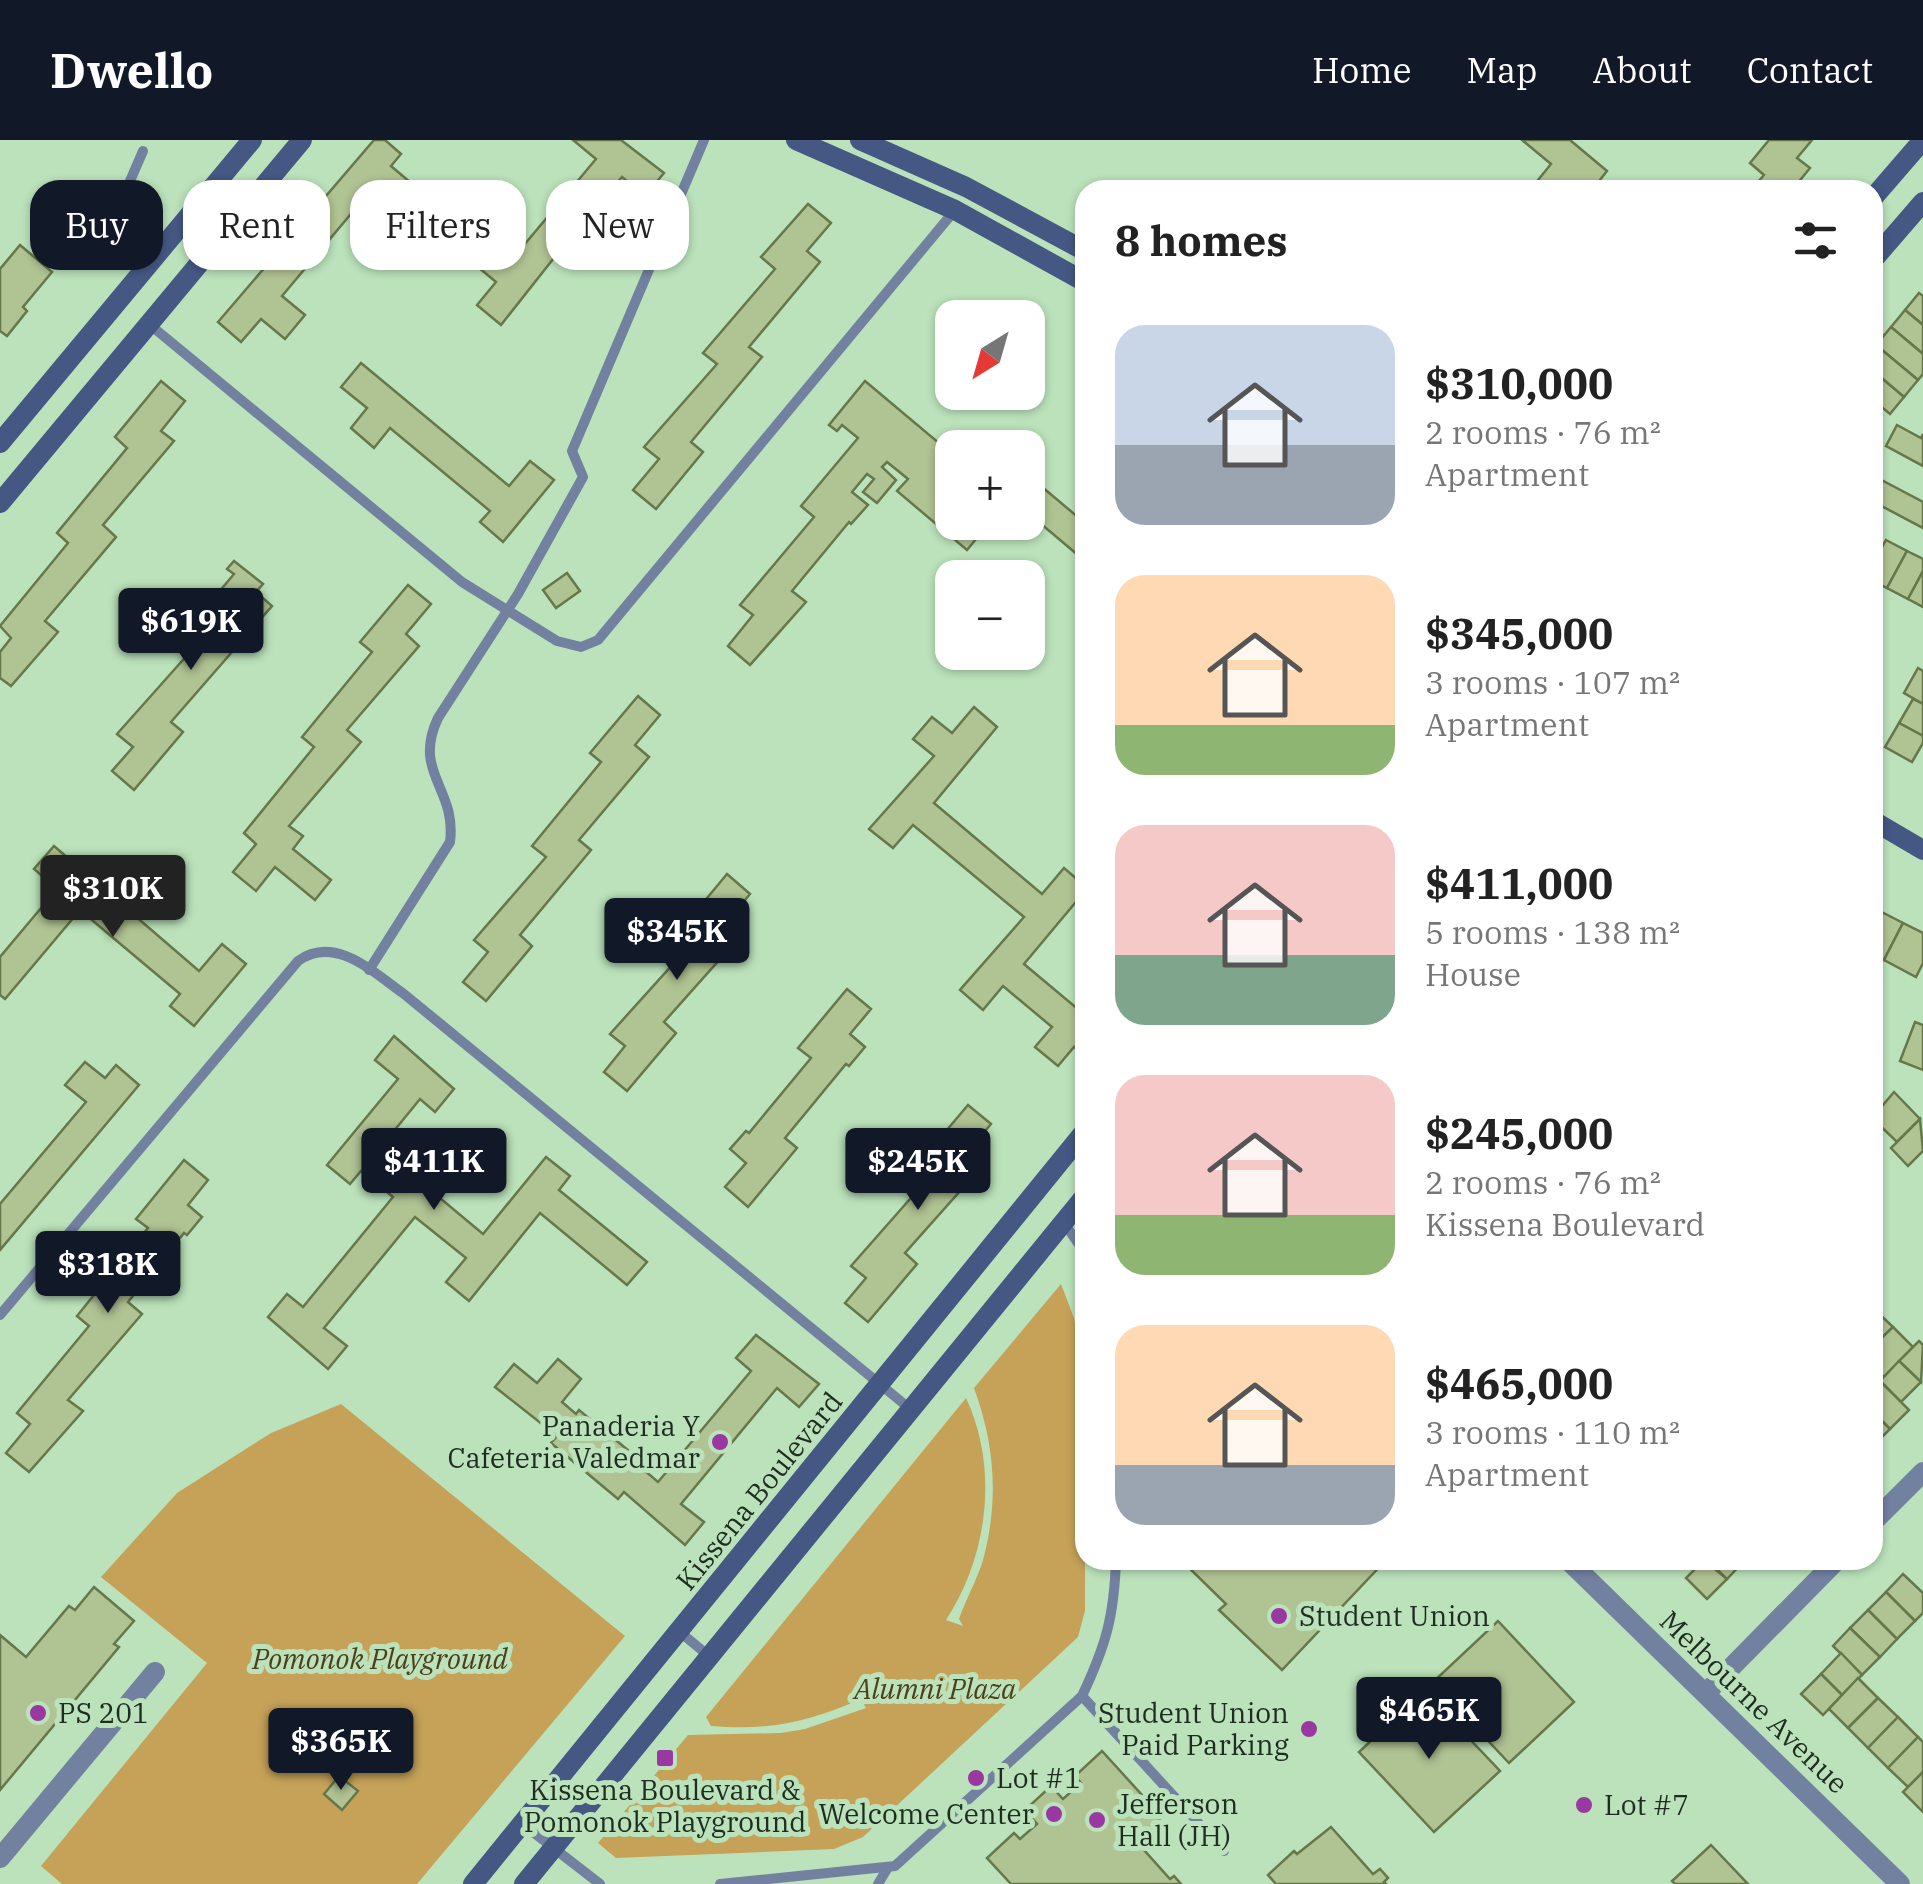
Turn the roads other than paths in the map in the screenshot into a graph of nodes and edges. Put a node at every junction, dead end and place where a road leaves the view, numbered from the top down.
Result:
1 (252, 140) edge
2 (302, 140) edge
3 (704, 140) edge
4 (796, 140) edge
5 (860, 140) edge
6 (1922, 140) edge
7 (143, 152) dead end
8 (130, 180) edge
9 (1883, 185) edge
10 (1923, 202) edge
11 (955, 210) junction
12 (1075, 246) edge
13 (1883, 248) edge
14 (1075, 276) edge
15 (149, 324) junction
16 (0, 443) edge
17 (0, 503) edge
18 (507, 613) junction
19 (1883, 826) edge
20 (1923, 850) edge
21 (369, 970) junction
22 (1075, 1143) edge
23 (1075, 1208) edge
24 (1064, 1222) junction
25 (1075, 1238) edge
26 (0, 1315) edge
27 (880, 1385) junction
28 (909, 1408) junction
29 (1923, 1472) edge
30 (1883, 1513) edge
31 (1116, 1570) edge
32 (1578, 1570) edge
33 (1826, 1570) edge
34 (680, 1632) junction
35 (710, 1658) junction
36 (155, 1672) dead end
37 (1706, 1693) junction
38 (1082, 1696) junction
39 (524, 1824) junction
40 (554, 1846) junction
41 (1224, 1850) dead end
42 (0, 1858) edge
43 (887, 1869) junction
44 (473, 1884) edge
45 (524, 1884) edge
46 (600, 1884) edge
47 (720, 1884) edge
48 (878, 1884) edge
49 (1900, 1884) edge

1 - 16 main road
2 - 15 main road
3 - 18 lane
4 - 11 main road
5 - 12 main road
6 - 9 main road
7 - 8 lane
10 - 13 main road
11 - 14 main road
11 - 18 lane
15 - 17 main road
15 - 18 lane
18 - 21 lane
19 - 20 main road
21 - 26 lane
21 - 27 lane
22 - 27 main road, Kissena Boulevard
23 - 24 main road
24 - 25 lane
24 - 28 main road
27 - 28 lane
27 - 34 main road, Kissena Boulevard
28 - 35 main road
29 - 30 street
31 - 38 lane
32 - 37 street, Melbourne Avenue
33 - 37 street
34 - 35 lane
34 - 39 main road, Kissena Boulevard
35 - 40 main road
36 - 42 street
37 - 49 street, Melbourne Avenue
38 - 41 lane
38 - 43 lane
39 - 40 lane
39 - 44 main road, Kissena Boulevard
40 - 45 main road
40 - 46 lane
43 - 47 lane
43 - 48 lane

